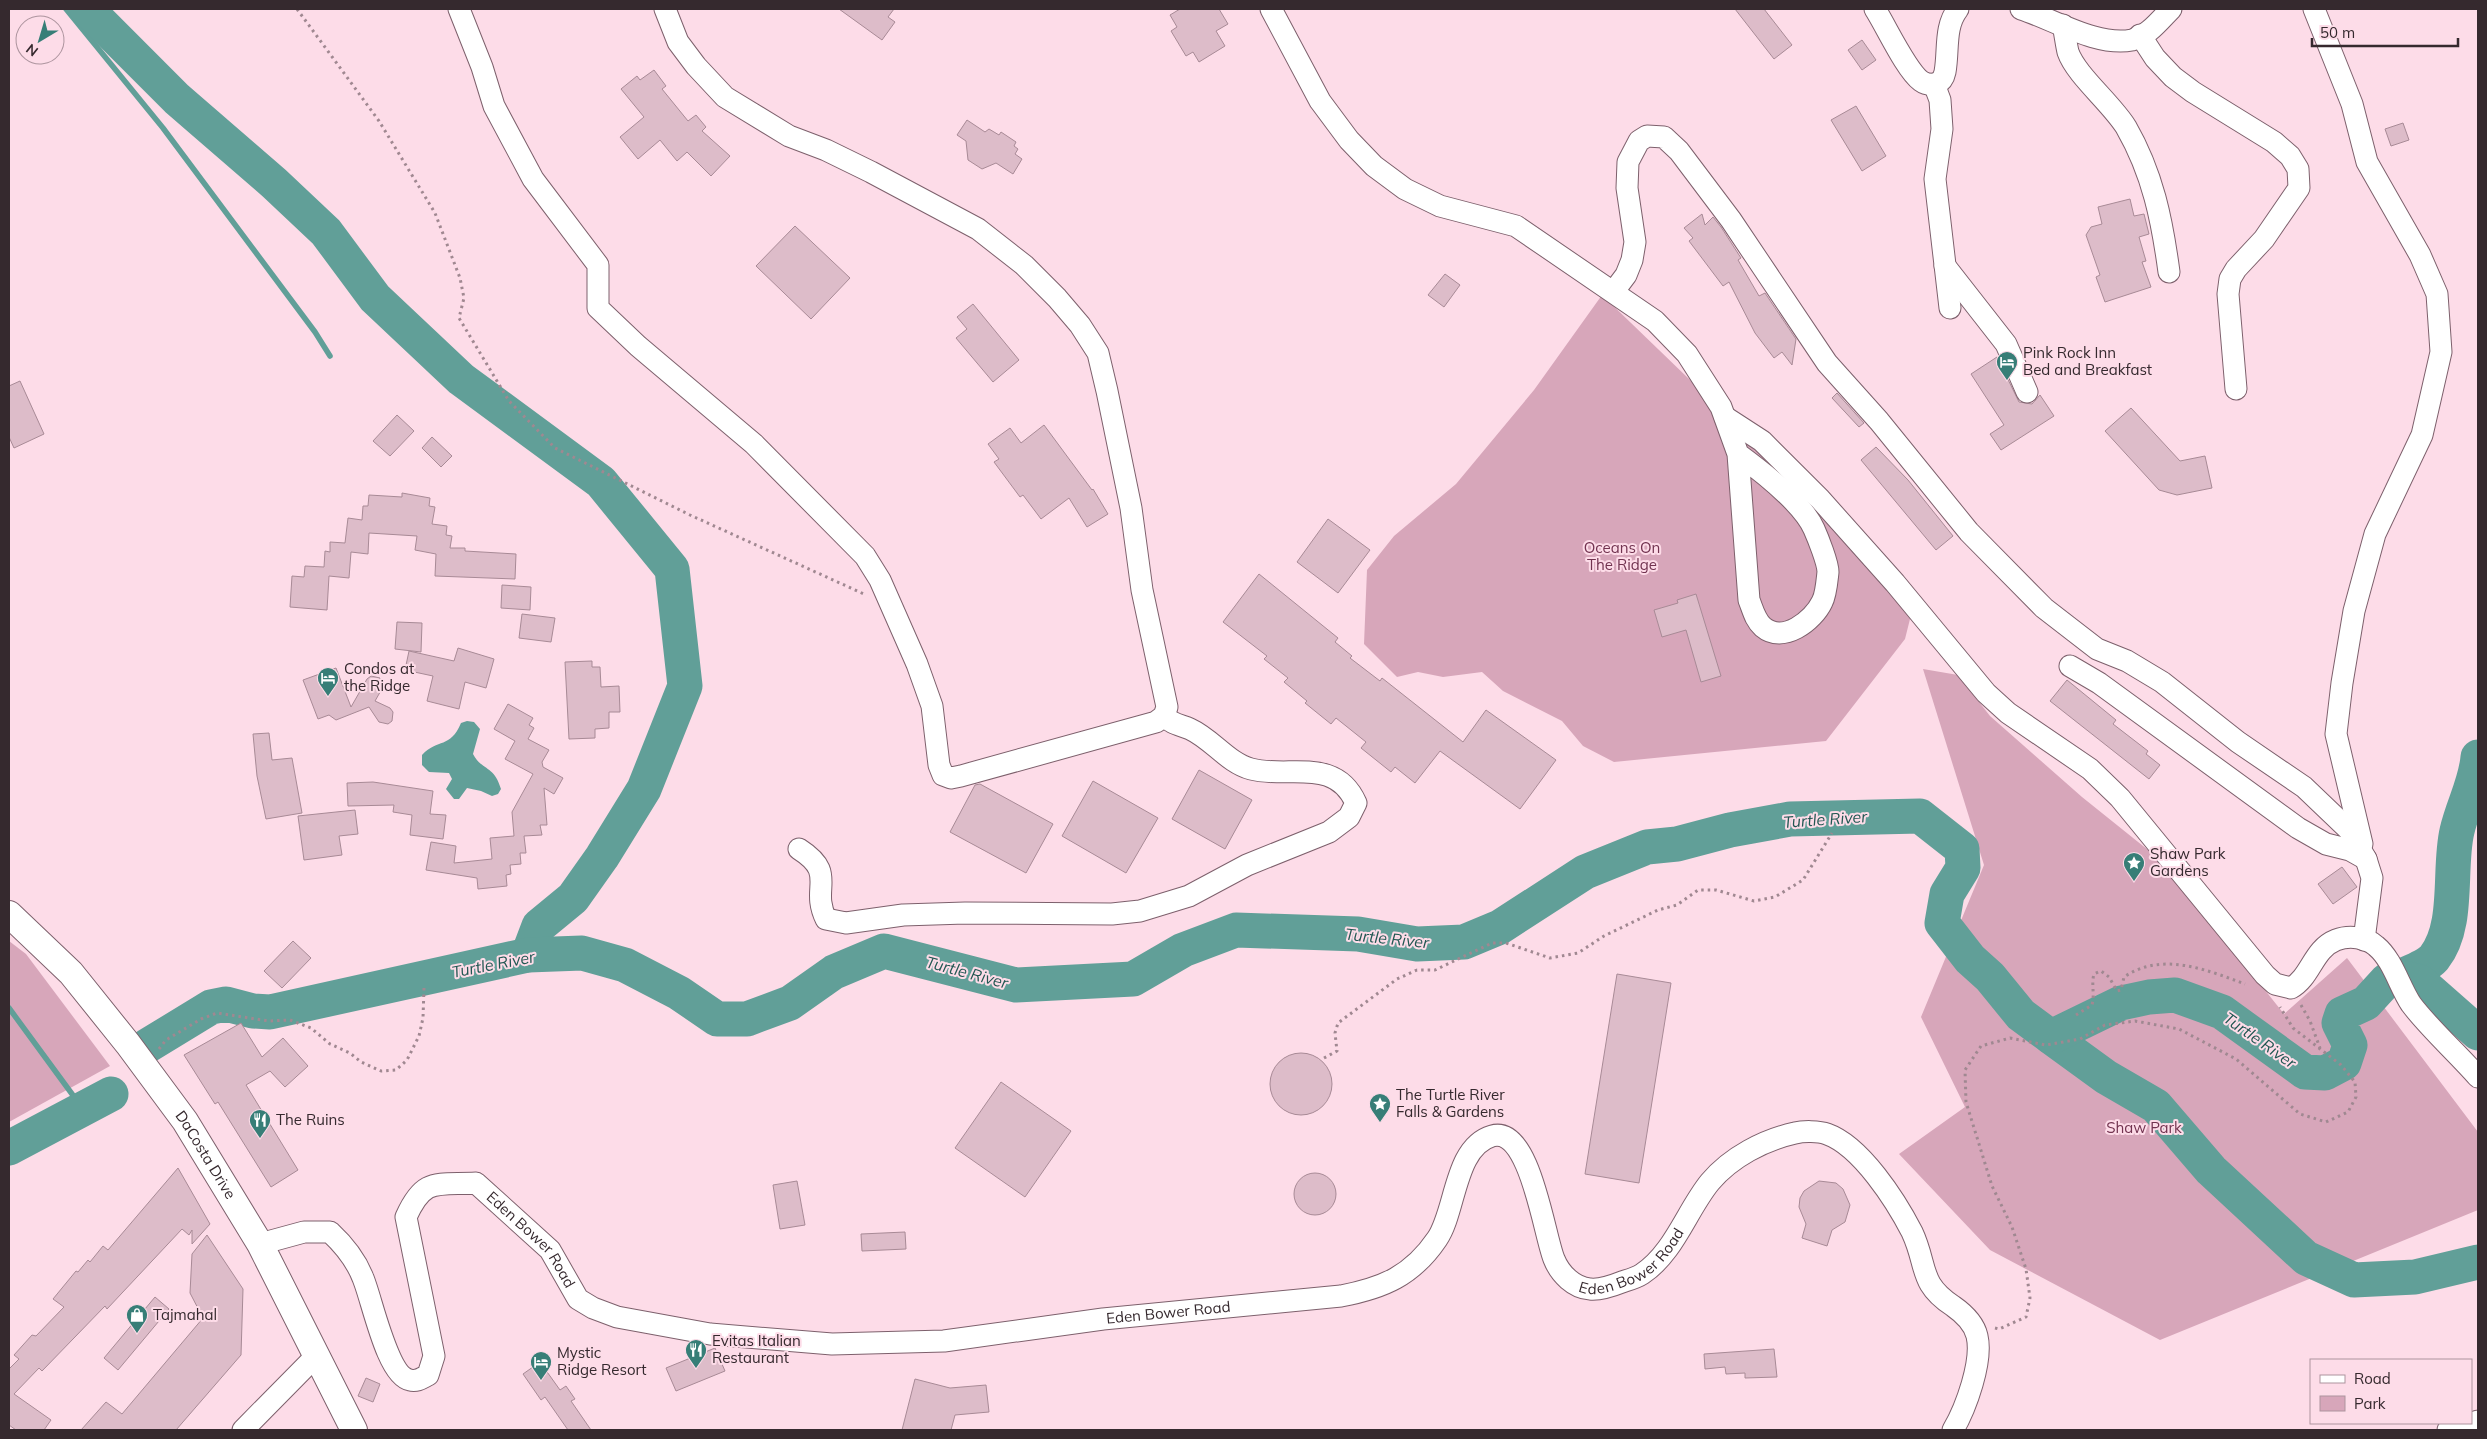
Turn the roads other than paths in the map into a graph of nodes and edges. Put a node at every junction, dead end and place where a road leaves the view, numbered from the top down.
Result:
1 (459, 9) edge
2 (664, 9) edge
3 (1272, 9) edge
4 (1875, 9) edge
5 (1958, 9) edge
6 (2021, 9) edge
7 (2170, 9) edge
8 (2314, 9) edge
9 (2063, 26) junction
10 (2140, 35) junction
11 (1934, 84) junction
12 (1944, 266) junction
13 (2169, 272) dead end
14 (1614, 291) junction
15 (1950, 308) dead end
16 (2236, 388) dead end
17 (2027, 392) dead end
18 (1725, 416) junction
19 (1738, 454) junction
20 (2070, 666) dead end
21 (1164, 716) junction
22 (799, 850) dead end
23 (2366, 859) junction
24 (9, 914) edge
25 (2364, 940) junction
26 (2478, 1077) edge
27 (260, 1244) junction
28 (315, 1357) junction
29 (2468, 1424) edge
30 (243, 1430) edge
31 (354, 1430) edge
32 (1953, 1430) edge
33 (2448, 1430) edge

1 - 21 street
2 - 21 street
3 - 14 street
4 - 11 street
5 - 11 street
6 - 9 street
7 - 10 street
8 - 23 street
9 - 10 street
9 - 13 street
10 - 16 street
11 - 12 street
12 - 15 street
12 - 17 street
14 - 18 street
14 - 23 street
18 - 19 street
18 - 25 street
19 - 19 street
20 - 23 street
21 - 22 street
23 - 25 street
24 - 27 main road, DaCosta Drive
25 - 26 street
27 - 28 main road, DaCosta Drive
27 - 32 street, Eden Bower Road
28 - 30 street
28 - 31 main road, DaCosta Drive
29 - 33 street

